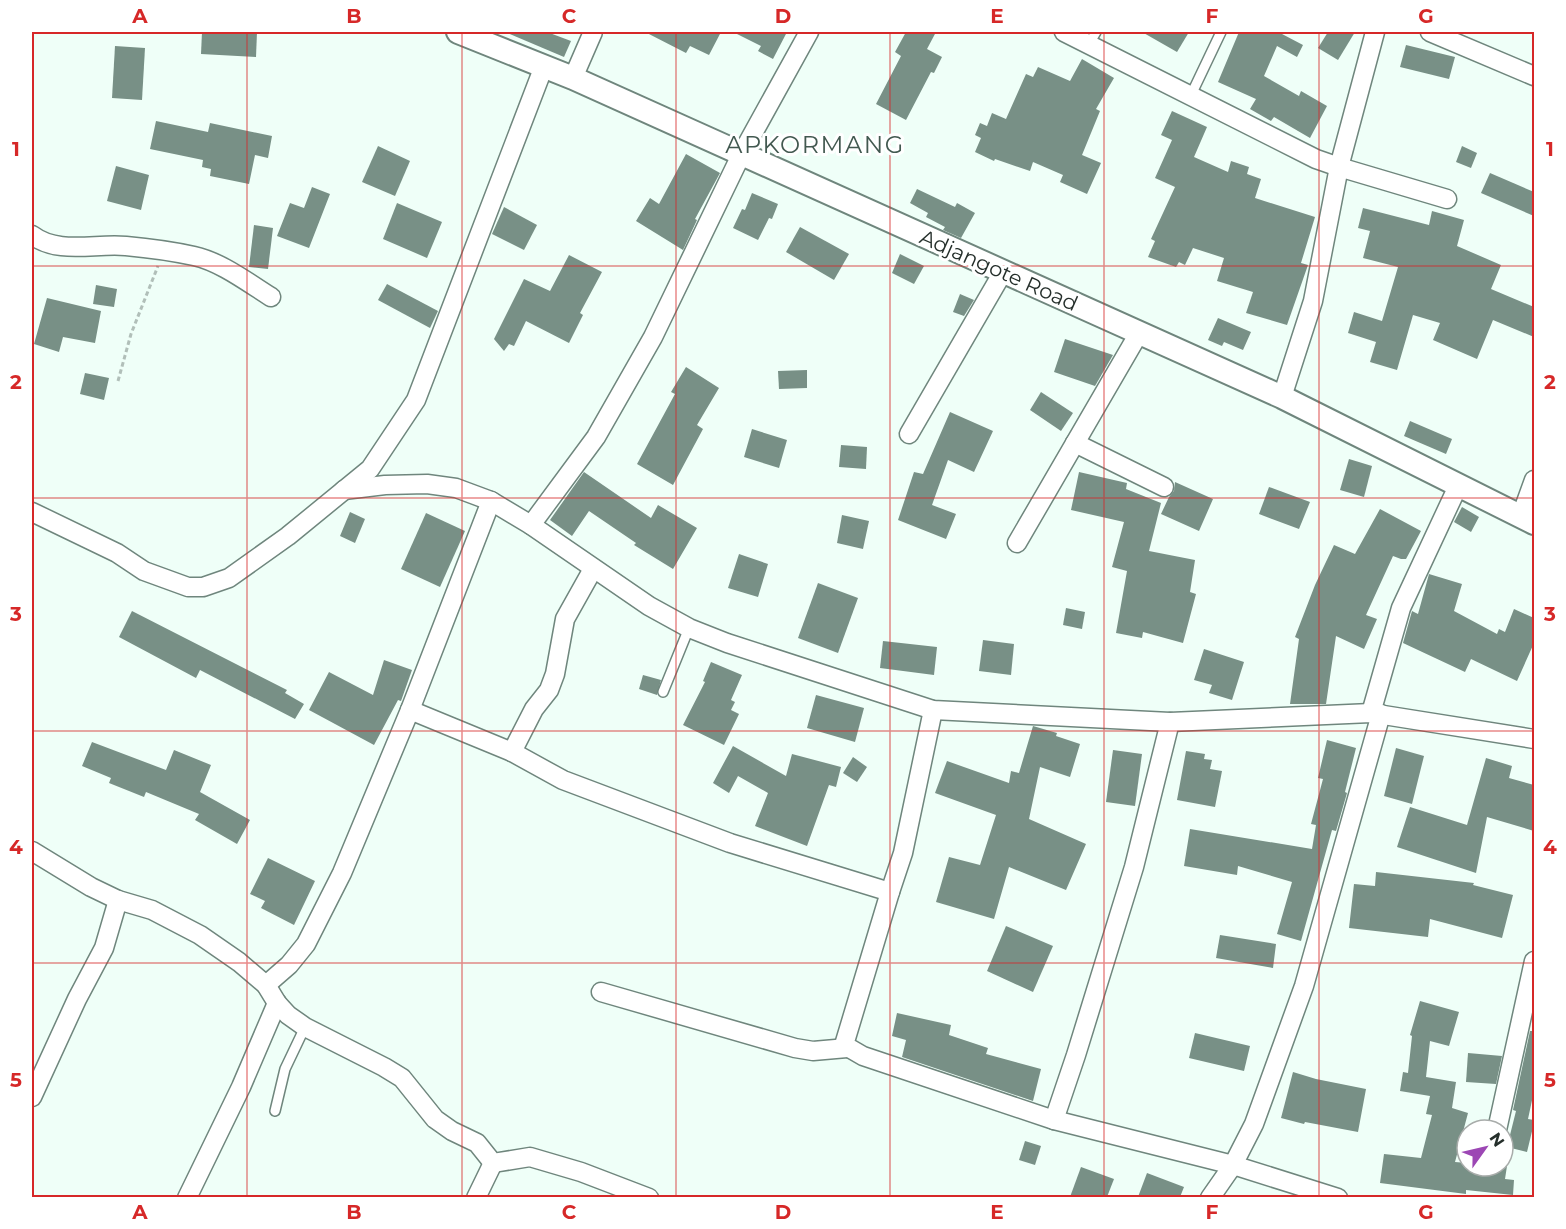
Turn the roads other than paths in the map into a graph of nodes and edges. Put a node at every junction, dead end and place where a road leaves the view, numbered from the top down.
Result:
1 (458, 32) edge
2 (593, 32) edge
3 (808, 32) edge
4 (1064, 32) edge
5 (1221, 32) edge
6 (1375, 32) edge
7 (1430, 32) edge
8 (1093, 38) edge
9 (544, 66) junction
10 (1534, 76) edge
11 (573, 78) junction
12 (1191, 95) junction
13 (741, 155) junction
14 (1339, 167) junction
15 (1447, 199) dead end
16 (32, 235) edge
17 (1003, 272) junction
18 (271, 297) dead end
19 (1139, 333) junction
20 (1282, 397) junction
21 (909, 434) dead end
22 (1075, 443) junction
23 (1534, 480) edge
24 (1458, 486) junction
25 (1164, 487) dead end
26 (344, 490) junction
27 (491, 501) junction
28 (32, 512) edge
29 (1528, 519) edge
30 (531, 525) junction
31 (1017, 543) dead end
32 (593, 569) junction
33 (689, 628) junction
34 (663, 692) dead end
35 (410, 710) junction
36 (933, 710) junction
37 (1376, 713) junction
38 (1170, 722) junction
39 (1534, 739) edge
40 (512, 752) junction
41 (32, 851) edge
42 (890, 892) junction
43 (118, 900) junction
44 (1534, 961) edge
45 (266, 985) junction
46 (601, 992) dead end
47 (277, 1004) junction
48 (305, 1027) junction
49 (847, 1048) junction
50 (37, 1071) edge
51 (32, 1097) edge
52 (275, 1111) dead end
53 (1500, 1118) edge
54 (1054, 1120) junction
55 (493, 1163) junction
56 (1233, 1165) junction
57 (187, 1197) edge
58 (476, 1197) edge
59 (649, 1197) edge
60 (1210, 1197) edge
61 (1338, 1197) edge

1 - 9 street, Adjangote Road
2 - 11 street
3 - 13 street
4 - 8 street
5 - 12 lane
6 - 14 street
7 - 10 street
8 - 12 street
9 - 11 street, Adjangote Road
9 - 26 street
11 - 13 street, Adjangote Road
12 - 14 street
13 - 17 street, Adjangote Road
13 - 30 street
14 - 15 street
14 - 20 street
16 - 18 street
17 - 19 street, Adjangote Road
17 - 21 street
19 - 20 street, Adjangote Road
19 - 22 street
20 - 24 street, Adjangote Road
22 - 25 street
22 - 31 street
23 - 29 street
24 - 29 street, Adjangote Road
24 - 37 street
26 - 27 street
26 - 28 street
27 - 30 street
27 - 35 street
30 - 32 street
32 - 33 street
32 - 40 street
33 - 34 lane
33 - 36 street
35 - 40 street
35 - 45 street
36 - 38 street
36 - 42 street
37 - 38 street
37 - 39 street
37 - 56 street
38 - 54 street
40 - 42 street
41 - 43 street
42 - 49 street
43 - 45 street
43 - 50 street
44 - 53 street
45 - 47 street
46 - 49 street
47 - 48 street
47 - 57 street
48 - 52 lane
48 - 55 street
49 - 54 street
50 - 51 street
54 - 56 street
55 - 58 street
55 - 59 street
56 - 60 street
56 - 61 street

